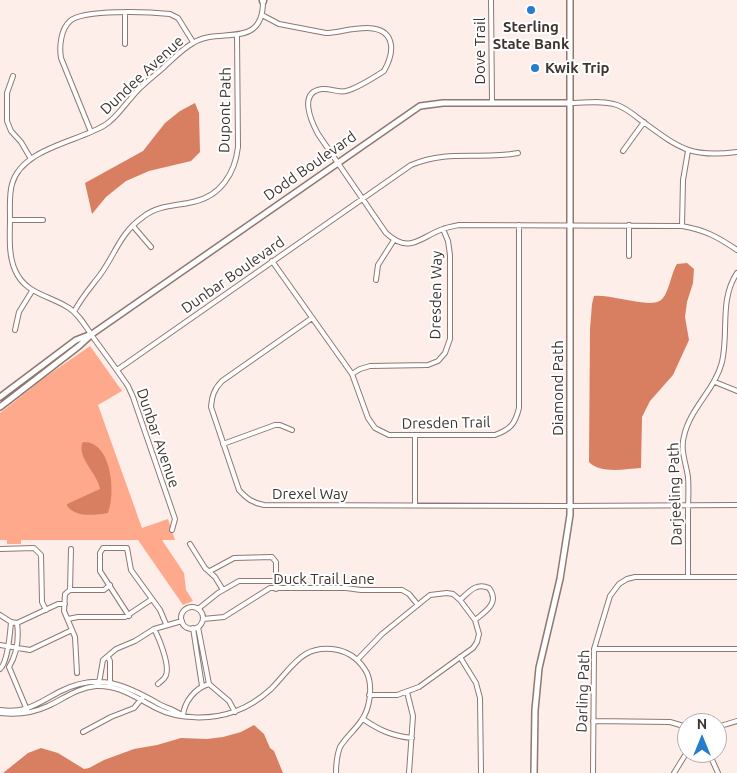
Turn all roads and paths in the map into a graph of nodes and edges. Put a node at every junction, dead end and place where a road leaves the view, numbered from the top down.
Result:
1 (263, 0) edge
2 (491, 0) edge
3 (570, 0) edge
4 (125, 14) junction
5 (262, 15) junction
6 (237, 36) junction
7 (193, 42) junction
8 (125, 44) dead end
9 (13, 76) dead end
10 (492, 102) junction
11 (571, 103) junction
12 (644, 122) junction
13 (91, 132) junction
14 (623, 151) dead end
15 (688, 151) junction
16 (737, 152) edge
17 (518, 154) dead end
18 (31, 159) junction
19 (338, 162) junction
20 (362, 198) junction
21 (10, 220) junction
22 (43, 220) dead end
23 (519, 225) junction
24 (570, 225) junction
25 (629, 225) junction
26 (133, 226) junction
27 (682, 226) junction
28 (443, 229) junction
29 (394, 240) junction
30 (151, 247) dead end
31 (737, 250) edge
32 (629, 256) dead end
33 (272, 261) junction
34 (737, 272) edge
35 (376, 280) dead end
36 (32, 291) junction
37 (74, 312) junction
38 (312, 318) junction
39 (14, 330) dead end
40 (92, 334) junction
41 (116, 370) junction
42 (352, 374) junction
43 (715, 382) junction
44 (737, 391) edge
45 (0, 397) edge
46 (0, 407) edge
47 (292, 430) dead end
48 (415, 436) junction
49 (223, 444) junction
50 (415, 505) junction
51 (688, 505) junction
52 (737, 505) edge
53 (570, 506) junction
54 (172, 530) dead end
55 (190, 544) dead end
56 (0, 549) edge
57 (71, 549) dead end
58 (210, 571) junction
59 (688, 577) junction
60 (737, 577) edge
61 (276, 581) junction
62 (110, 585) junction
63 (276, 589) junction
64 (70, 590) junction
65 (223, 590) junction
66 (152, 599) junction
67 (460, 600) junction
68 (65, 604) junction
69 (418, 605) junction
70 (198, 609) junction
71 (46, 610) junction
72 (0, 615) edge
73 (129, 616) junction
74 (68, 619) junction
75 (203, 619) junction
76 (475, 620) junction
77 (182, 621) junction
78 (11, 622) junction
79 (17, 623) junction
80 (166, 624) junction
81 (198, 627) junction
82 (193, 628) junction
83 (154, 629) junction
84 (72, 630) junction
85 (0, 645) edge
86 (8, 646) junction
87 (16, 647) junction
88 (594, 649) junction
89 (737, 649) edge
90 (108, 657) junction
91 (460, 657) junction
92 (357, 660) junction
93 (9, 667) junction
94 (2, 668) edge
95 (77, 674) dead end
96 (99, 684) junction
97 (110, 684) junction
98 (158, 684) dead end
99 (209, 684) junction
100 (202, 686) junction
101 (64, 690) junction
102 (407, 692) junction
103 (67, 695) junction
104 (369, 695) junction
105 (143, 697) junction
106 (27, 710) junction
107 (0, 711) edge
108 (236, 712) junction
109 (182, 715) junction
110 (363, 719) junction
111 (593, 721) junction
112 (677, 724) edge
113 (83, 732) dead end
114 (412, 738) junction
115 (336, 773) edge
116 (409, 773) edge
117 (481, 773) edge
118 (534, 773) edge
119 (593, 773) edge

1 - 5 street
2 - 10 street, Dove Trail
3 - 11 street, Diamond Path
4 - 7 street
4 - 8 street
4 - 13 street
5 - 6 street
5 - 19 street
6 - 7 street, Dundee Avenue
6 - 26 street, Dupont Path
7 - 13 street, Dundee Avenue
9 - 18 street
10 - 11 street, Dodd Boulevard
10 - 19 street, Dodd Boulevard
11 - 12 street
11 - 24 street, Diamond Path
12 - 14 street
12 - 15 street
13 - 18 street, Dundee Avenue
15 - 16 street
15 - 27 street
17 - 20 street, Dunbar Boulevard
18 - 21 street, Dundee Avenue
19 - 20 street
19 - 40 street, Dodd Boulevard
20 - 29 street
20 - 33 street, Dunbar Boulevard
21 - 22 street
21 - 36 street, Dundee Avenue
23 - 24 street
23 - 28 street
23 - 48 street, Dresden Trail
24 - 25 street
24 - 53 street, Diamond Path
25 - 27 street
25 - 32 street
26 - 30 street
26 - 37 street, Dupont Path
27 - 31 street
28 - 29 street
28 - 42 street, Dresden Way
29 - 35 street
33 - 38 street, Dresden Trail
33 - 41 street, Dunbar Boulevard
34 - 43 street, Darjeeling Path
36 - 37 street, Dundee Avenue
36 - 39 street
37 - 40 street, Dundee Avenue
38 - 42 street, Dresden Trail
38 - 49 street, Drexel Way
40 - 41 street, Dunbar Avenue
40 - 45 street
40 - 46 street
41 - 54 street, Dunbar Avenue
42 - 48 street, Dresden Trail
43 - 44 street
43 - 51 street, Darjeeling Path
47 - 49 street
48 - 50 street
49 - 50 street, Drexel Way
50 - 53 street, Drexel Way
51 - 52 street, Drexel Way
51 - 53 street, Drexel Way
51 - 59 street, Darjeeling Path
53 - 118 street, Diamond Path
55 - 58 street
56 - 71 street
57 - 64 street
58 - 61 street
58 - 65 street
59 - 60 street, Darling Path
59 - 88 street, Darling Path
61 - 63 street
61 - 65 street
62 - 64 street
62 - 66 street
62 - 73 street
63 - 69 street, Duck Trail Lane
63 - 75 street, Duck Trail Lane
64 - 68 street
65 - 70 street
66 - 73 street
66 - 80 street
67 - 69 street
67 - 76 street
67 - 76 street
68 - 71 street
68 - 74 street
69 - 92 street
70 - 75 street
70 - 77 street
71 - 79 street
72 - 78 street
73 - 74 street
74 - 84 street
75 - 81 street
76 - 91 street
77 - 80 street
77 - 82 street
78 - 79 street
78 - 86 street
79 - 87 street
80 - 83 street
81 - 82 street
81 - 99 street
82 - 100 street
83 - 90 street
83 - 98 street
84 - 87 street
84 - 95 street
85 - 86 street
86 - 87 street
86 - 94 street
87 - 93 street
88 - 89 street
88 - 111 street, Darling Path
90 - 96 street
90 - 97 street
91 - 102 street
91 - 117 street
92 - 104 street
92 - 108 street
93 - 94 street
93 - 106 street
96 - 97 street
96 - 101 street
96 - 103 street
97 - 105 street
99 - 100 street
99 - 108 street
100 - 109 street
101 - 103 street
101 - 106 street
102 - 104 street
102 - 114 street
103 - 106 street
104 - 110 street
105 - 109 street
105 - 113 street
106 - 107 street
108 - 109 street
110 - 114 street
110 - 115 street
111 - 112 street
111 - 119 street, Darling Path
114 - 116 street

